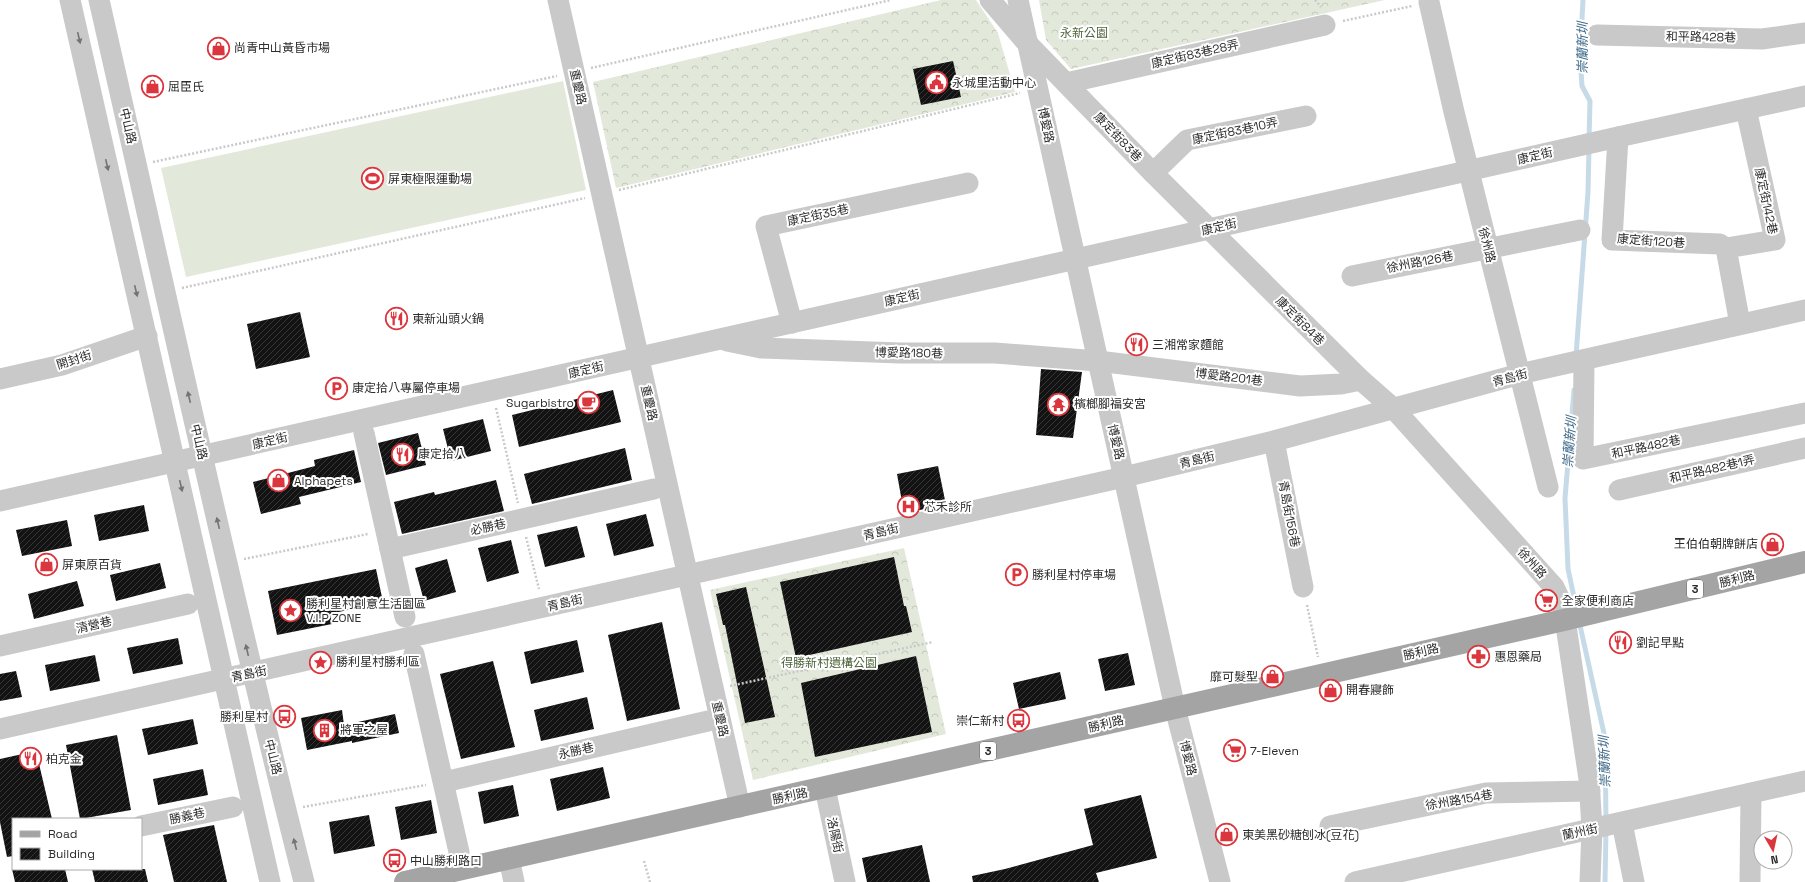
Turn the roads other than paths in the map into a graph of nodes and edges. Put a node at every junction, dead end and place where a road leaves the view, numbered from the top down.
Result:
1 (70, 0) edge
2 (99, 0) edge
3 (990, 0) edge
4 (1018, 0) edge
5 (561, 1) edge
6 (1429, 2) road end
7 (1325, 25) road end
8 (1805, 33) edge
9 (1597, 35) dead end
10 (1027, 43) junction
11 (1066, 83) junction
12 (1805, 96) edge
13 (1746, 109) junction
14 (1306, 116) dead end
15 (1618, 137) junction
16 (1469, 171) junction
17 (1153, 173) junction
18 (968, 183) dead end
19 (1209, 230) junction
20 (1580, 230) dead end
21 (1720, 244) dead end
22 (1488, 249) junction
23 (1076, 259) junction
24 (1352, 276) dead end
25 (1805, 310) edge
26 (792, 323) junction
27 (1740, 324) junction
28 (147, 336) junction
29 (721, 340) junction
30 (638, 359) junction
31 (1098, 361) junction
32 (1576, 362) junction
33 (1520, 374) junction
34 (0, 379) edge
35 (1361, 380) junction
36 (1394, 409) junction
37 (1805, 414) edge
38 (364, 433) dead end
39 (1274, 441) junction
40 (1805, 448) edge
41 (202, 456) junction
42 (175, 462) junction
43 (1124, 477) junction
44 (1548, 487) dead end
45 (654, 489) dead end
46 (1619, 490) dead end
47 (0, 501) edge
48 (388, 539) junction
49 (1805, 562) edge
50 (687, 575) junction
51 (1303, 587) road end
52 (188, 604) dead end
53 (405, 617) dead end
54 (1573, 618) junction
55 (0, 646) edge
56 (414, 654) dead end
57 (252, 673) junction
58 (225, 679) junction
59 (1176, 708) junction
60 (708, 721) dead end
61 (0, 729) edge
62 (1805, 781) edge
63 (444, 782) junction
64 (825, 788) junction
65 (1590, 791) junction
66 (1751, 793) junction
67 (233, 807) dead end
68 (740, 807) junction
69 (142, 826) edge
70 (1330, 826) dead end
71 (1607, 826) junction
72 (459, 852) dead end
73 (509, 858) junction
74 (270, 882) edge
75 (304, 882) edge
76 (405, 882) edge
77 (514, 882) edge
78 (846, 882) edge
79 (1220, 882) edge
80 (1355, 882) edge
81 (1590, 882) edge
82 (1634, 882) edge
83 (1750, 882) edge

1 -> 28 street
41 -> 2 street, 中山路
3 - 10 street, 康定街83巷
4 - 10 street, 博愛路
5 - 30 street, 重慶路
6 - 16 street, 徐州路
7 - 11 street, 康定街83巷28弄
8 - 9 street, 和平路428巷
10 - 11 street, 康定街83巷
10 - 23 street, 博愛路
11 - 17 street, 康定街83巷
12 - 13 street, 康定街
13 - 15 street, 康定街
13 - 27 street, 康定街142巷
14 - 17 street, 康定街83巷10弄
15 - 16 street, 康定街
15 - 21 street, 康定街120巷
16 - 19 street, 康定街
16 - 22 street, 徐州路
17 - 19 street, 康定街83巷
18 - 26 street, 康定街35巷
19 - 23 street, 康定街
19 - 35 street, 康定街84巷
20 - 22 street, 徐州路126巷
22 - 24 street, 徐州路126巷
22 - 33 street, 徐州路
23 - 26 street, 康定街
23 - 31 street, 博愛路
25 - 27 street, 青島街
26 - 29 street, 康定街
27 - 32 street, 青島街
28 - 34 street, 開封街
28 - 42 street
29 - 30 street, 康定街
29 - 31 street, 博愛路180巷
30 - 41 street, 康定街
30 - 50 street, 重慶路
31 - 35 street, 博愛路201巷
31 - 43 street, 博愛路
32 - 33 street, 青島街
32 - 37 street, 和平路482巷
33 - 36 street, 青島街
33 - 44 street, 徐州路
35 - 36 street, 康定街84巷
36 - 39 street, 青島街
36 - 54 street, 徐州路
38 - 48 street
39 - 43 street, 青島街
39 - 51 street, 青島街156巷
40 - 46 street, 和平路482巷1弄
41 - 42 street, 康定街
57 -> 41 street, 中山路
42 - 47 street, 康定街
42 -> 58 street
43 - 50 street, 青島街
43 - 59 street, 博愛路
45 - 48 street, 必勝巷
48 - 53 street
49 - 54 main road, 勝利路 / 3
50 - 57 street, 青島街
50 - 68 street, 重慶路
52 - 55 street, 清營巷
54 - 59 main road, 勝利路 / 3
54 - 65 street, 徐州路
56 - 63 street
57 - 58 street, 青島街
75 -> 57 street, 中山路
58 - 61 street, 青島街
58 - 74 street
59 - 64 main road, 勝利路 / 3
59 - 79 street, 博愛路
60 - 63 street, 永勝巷
62 - 66 street, 蘭州街
63 - 72 street
64 - 68 main road, 勝利路 / 3
64 - 78 street, 洛陽街
65 - 70 street, 徐州路154巷
65 - 71 street, 徐州路
66 - 71 street, 蘭州街
66 - 83 street
67 - 69 street, 勝義巷
68 - 73 main road, 勝利路 / 3
71 - 80 street, 蘭州街
71 - 81 street
71 - 82 street, 徐州路
73 - 76 main road, 勝利路 / 3
73 - 77 street

